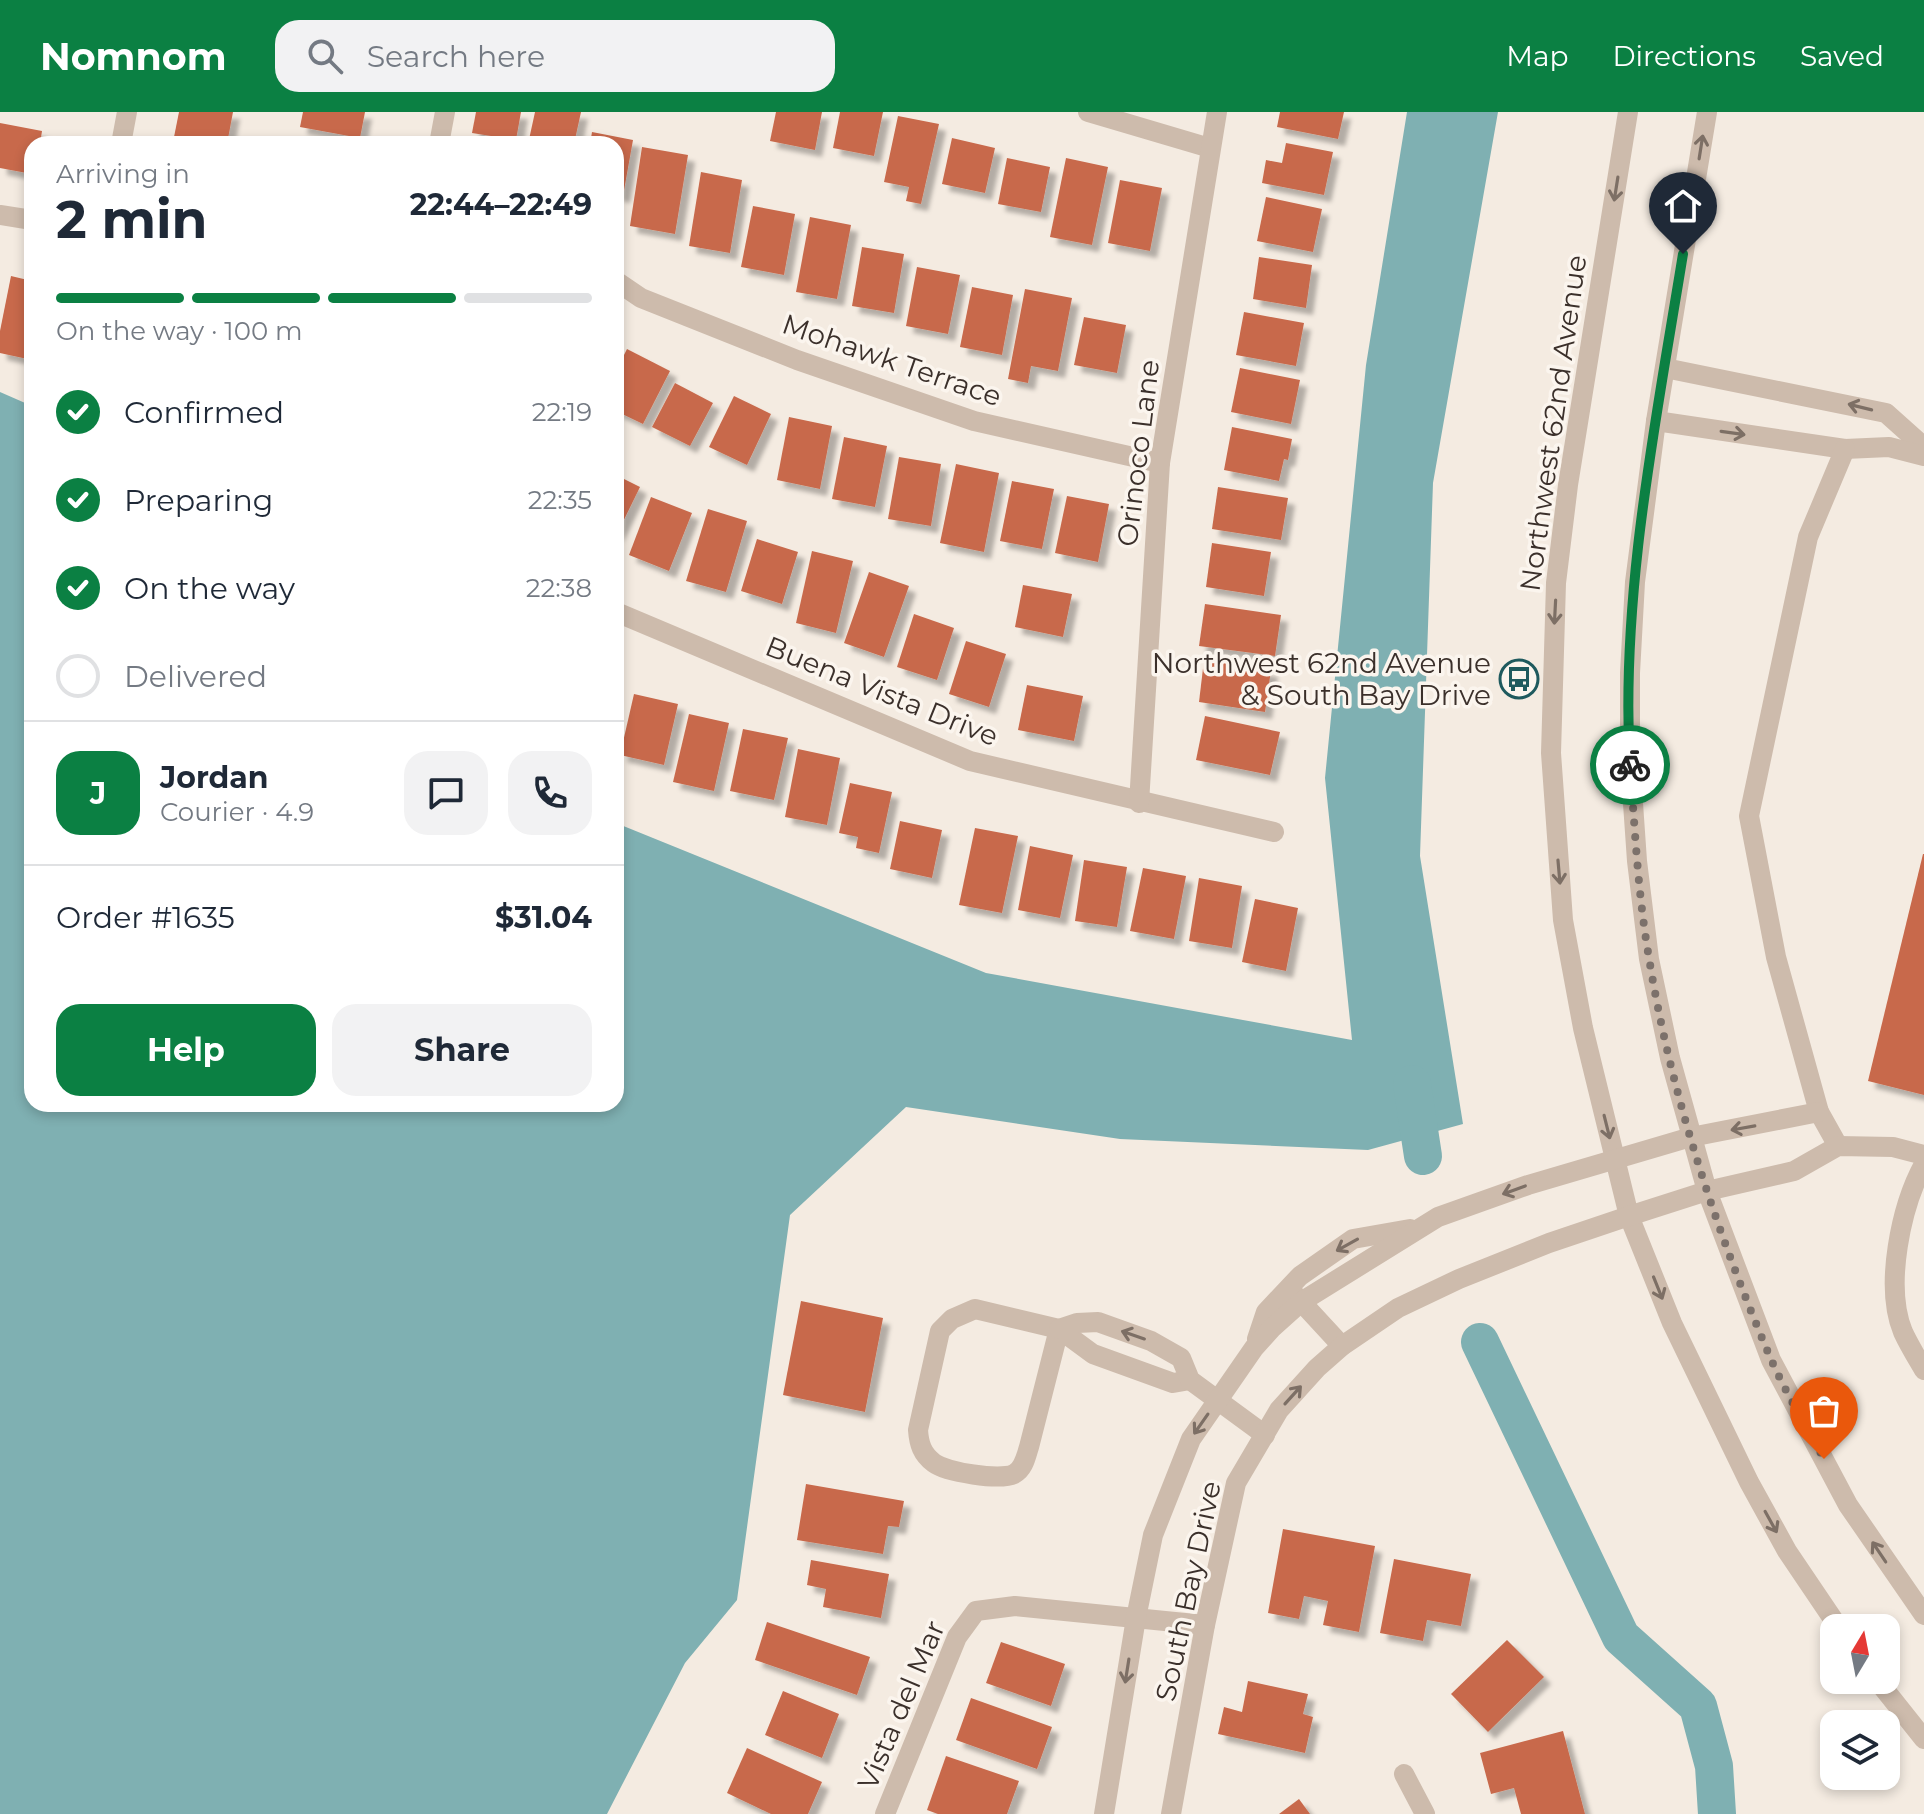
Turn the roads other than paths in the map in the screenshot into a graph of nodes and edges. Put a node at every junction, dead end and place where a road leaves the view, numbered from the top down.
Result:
1 (127, 112) edge
2 (445, 112) edge
3 (1088, 112) edge
4 (1217, 112) edge
5 (1628, 112) edge
6 (1707, 112) edge
7 (122, 136) edge
8 (440, 136) edge
9 (1210, 148) junction
10 (0, 215) edge
11 (24, 219) edge
12 (624, 286) edge
13 (1665, 368) junction
14 (1656, 421) junction
15 (1924, 447) edge
16 (1845, 449) junction
17 (1924, 456) edge
18 (1160, 463) junction
19 (624, 615) edge
20 (1139, 803) junction
21 (1274, 832) dead end
22 (1819, 1112) junction
23 (1691, 1137) junction
24 (1838, 1146) junction
25 (1924, 1155) edge
26 (1615, 1159) junction
27 (1924, 1164) edge
28 (1707, 1191) junction
29 (1629, 1216) junction
30 (1294, 1295) junction
31 (1059, 1329) junction
32 (1342, 1346) junction
33 (1924, 1370) edge
34 (1190, 1380) junction
35 (1219, 1399) junction
36 (1265, 1435) junction
37 (1830, 1614) edge
38 (1924, 1615) edge
39 (1136, 1618) junction
40 (1205, 1625) junction
41 (1888, 1694) edge
42 (1924, 1739) edge
43 (1404, 1774) dead end
44 (885, 1814) edge
45 (1104, 1814) edge
46 (1171, 1814) edge
47 (1425, 1814) edge

1 - 7 street
2 - 8 street
3 - 9 street
4 - 9 street, Orinoco Lane
5 -> 26 street, Northwest 62nd Avenue
13 -> 6 street
9 - 18 street, Orinoco Lane
10 - 11 street
12 - 18 street, Mohawk Terrace
13 - 14 street
15 -> 13 street
14 -> 16 street
14 - 23 street
16 - 17 street
16 - 22 street
18 - 20 street, Orinoco Lane
19 - 20 street, Buena Vista Drive
20 - 21 street, Buena Vista Drive
22 -> 23 street, South Bay Drive
22 - 24 street
23 - 26 street, South Bay Drive
23 - 28 street
24 - 25 street
24 - 28 street, South Bay Drive
26 - 29 street, Northwest 62nd Avenue
26 -> 30 street, South Bay Drive
27 - 33 street
28 - 29 street, South Bay Drive
38 -> 28 street
29 - 32 street, South Bay Drive
29 -> 37 street, Northwest 62nd Avenue
30 - 32 street
30 - 35 street, South Bay Drive
31 - 31 street
31 - 34 street
34 -> 31 street
36 -> 32 street, South Bay Drive
34 - 35 street
35 - 36 street
35 -> 39 street, South Bay Drive
36 - 40 street, South Bay Drive
39 - 40 street, Vista del Mar
39 - 44 street, Vista del Mar
39 -> 45 street, South Bay Drive
40 - 46 street, South Bay Drive
41 - 42 street
43 - 47 street

